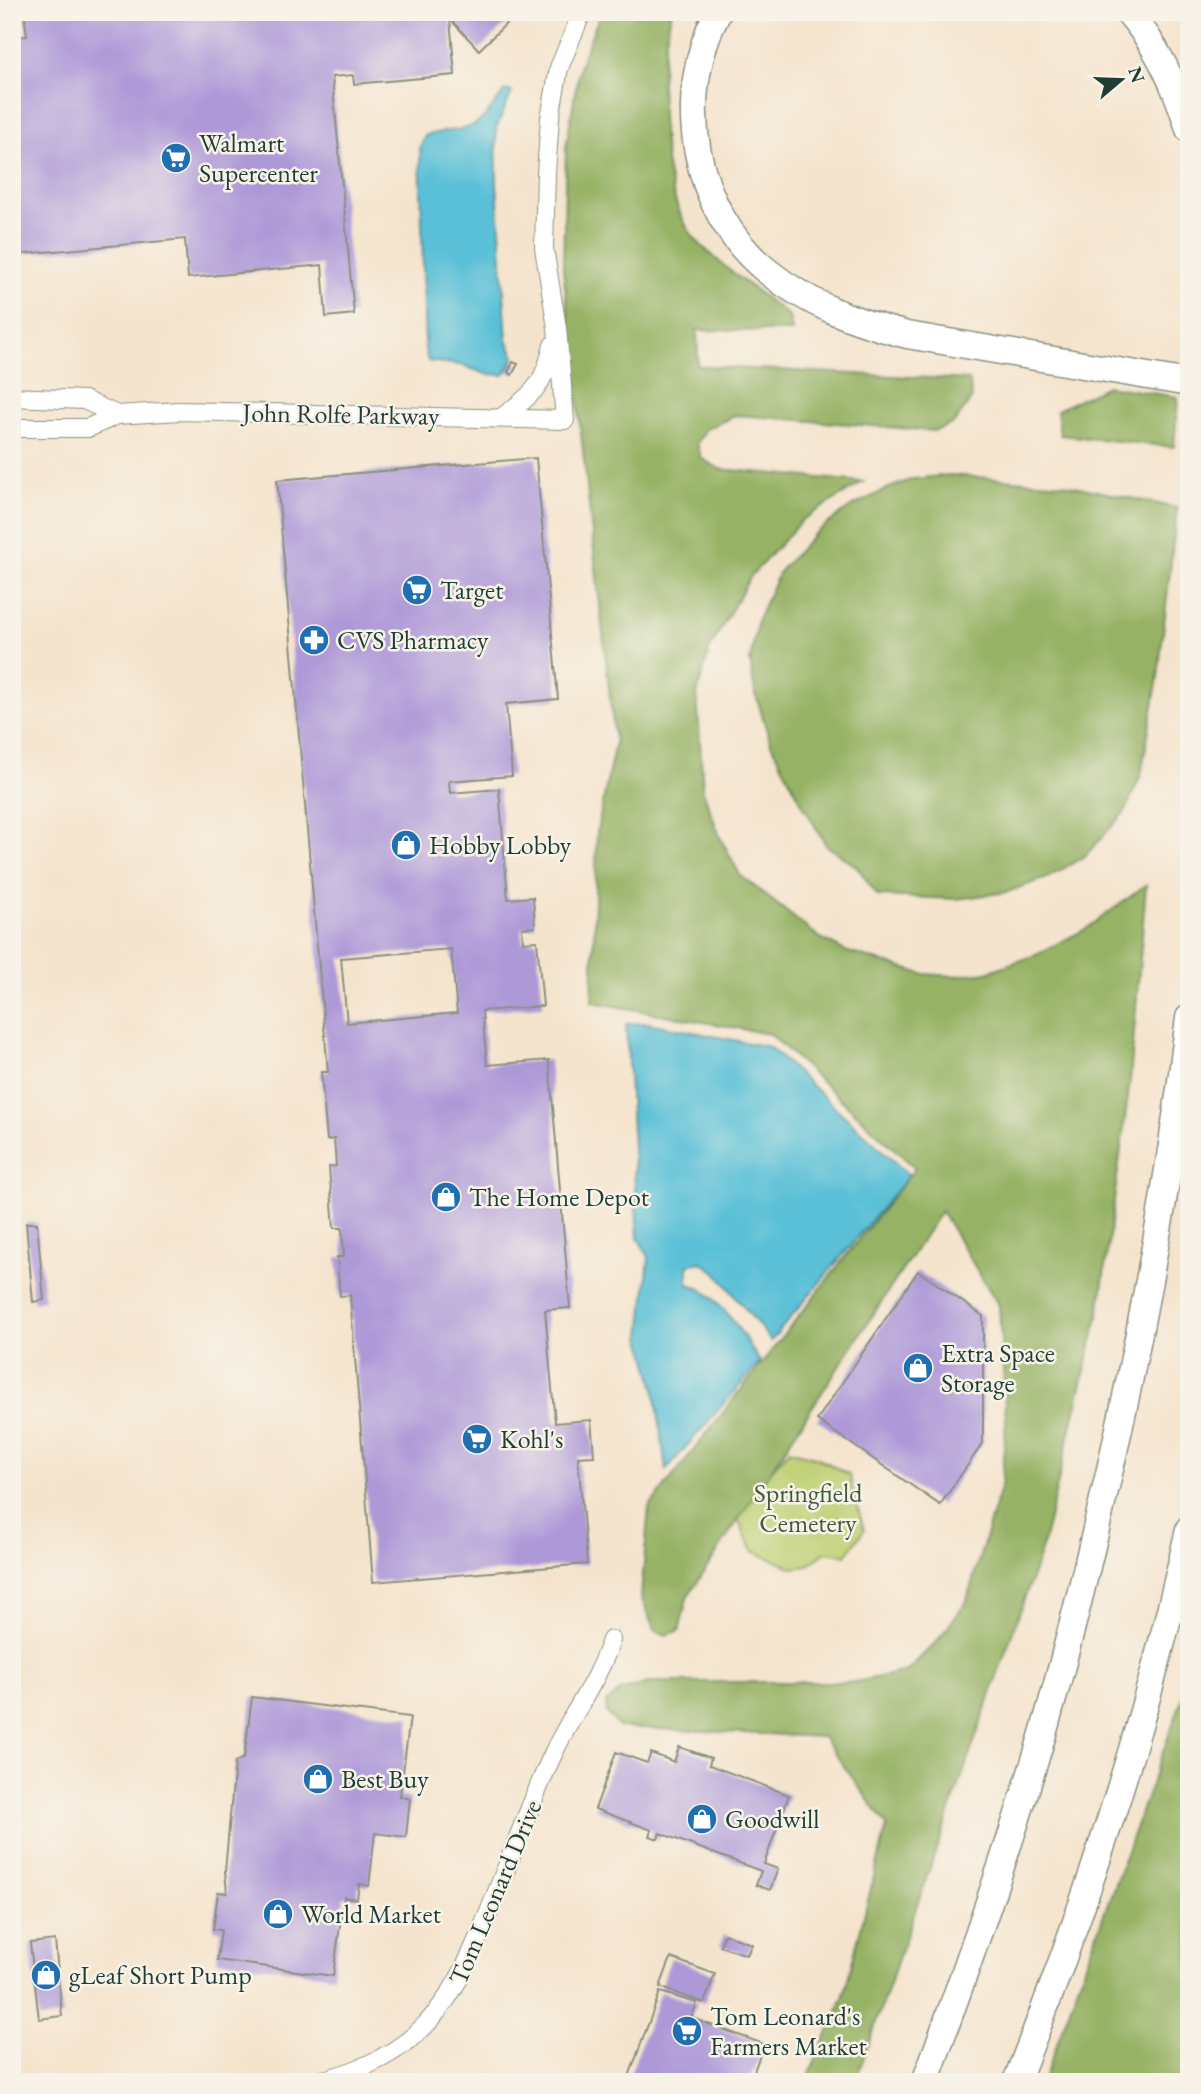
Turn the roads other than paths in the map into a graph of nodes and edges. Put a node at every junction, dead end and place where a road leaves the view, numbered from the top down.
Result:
1 (582, 12) edge
2 (718, 12) edge
3 (1128, 12) edge
4 (1189, 129) edge
5 (557, 328) junction
6 (1189, 383) edge
7 (12, 397) edge
8 (117, 415) junction
9 (501, 418) junction
10 (12, 428) edge
11 (1189, 1018) edge
12 (1189, 1529) edge
13 (1189, 1557) edge
14 (1176, 1587) junction
15 (611, 1640) dead end
16 (315, 2082) edge
17 (925, 2082) edge
18 (1016, 2082) edge

1 - 5 street
2 - 6 highway
3 - 4 highway
5 - 9 street
5 - 9 street, John Rolfe Parkway
7 - 8 street, John Rolfe Parkway
8 - 9 street, John Rolfe Parkway
8 - 10 street, John Rolfe Parkway
11 - 17 highway
12 - 14 highway
13 - 14 highway
14 - 18 highway
15 - 16 street, Tom Leonard Drive

